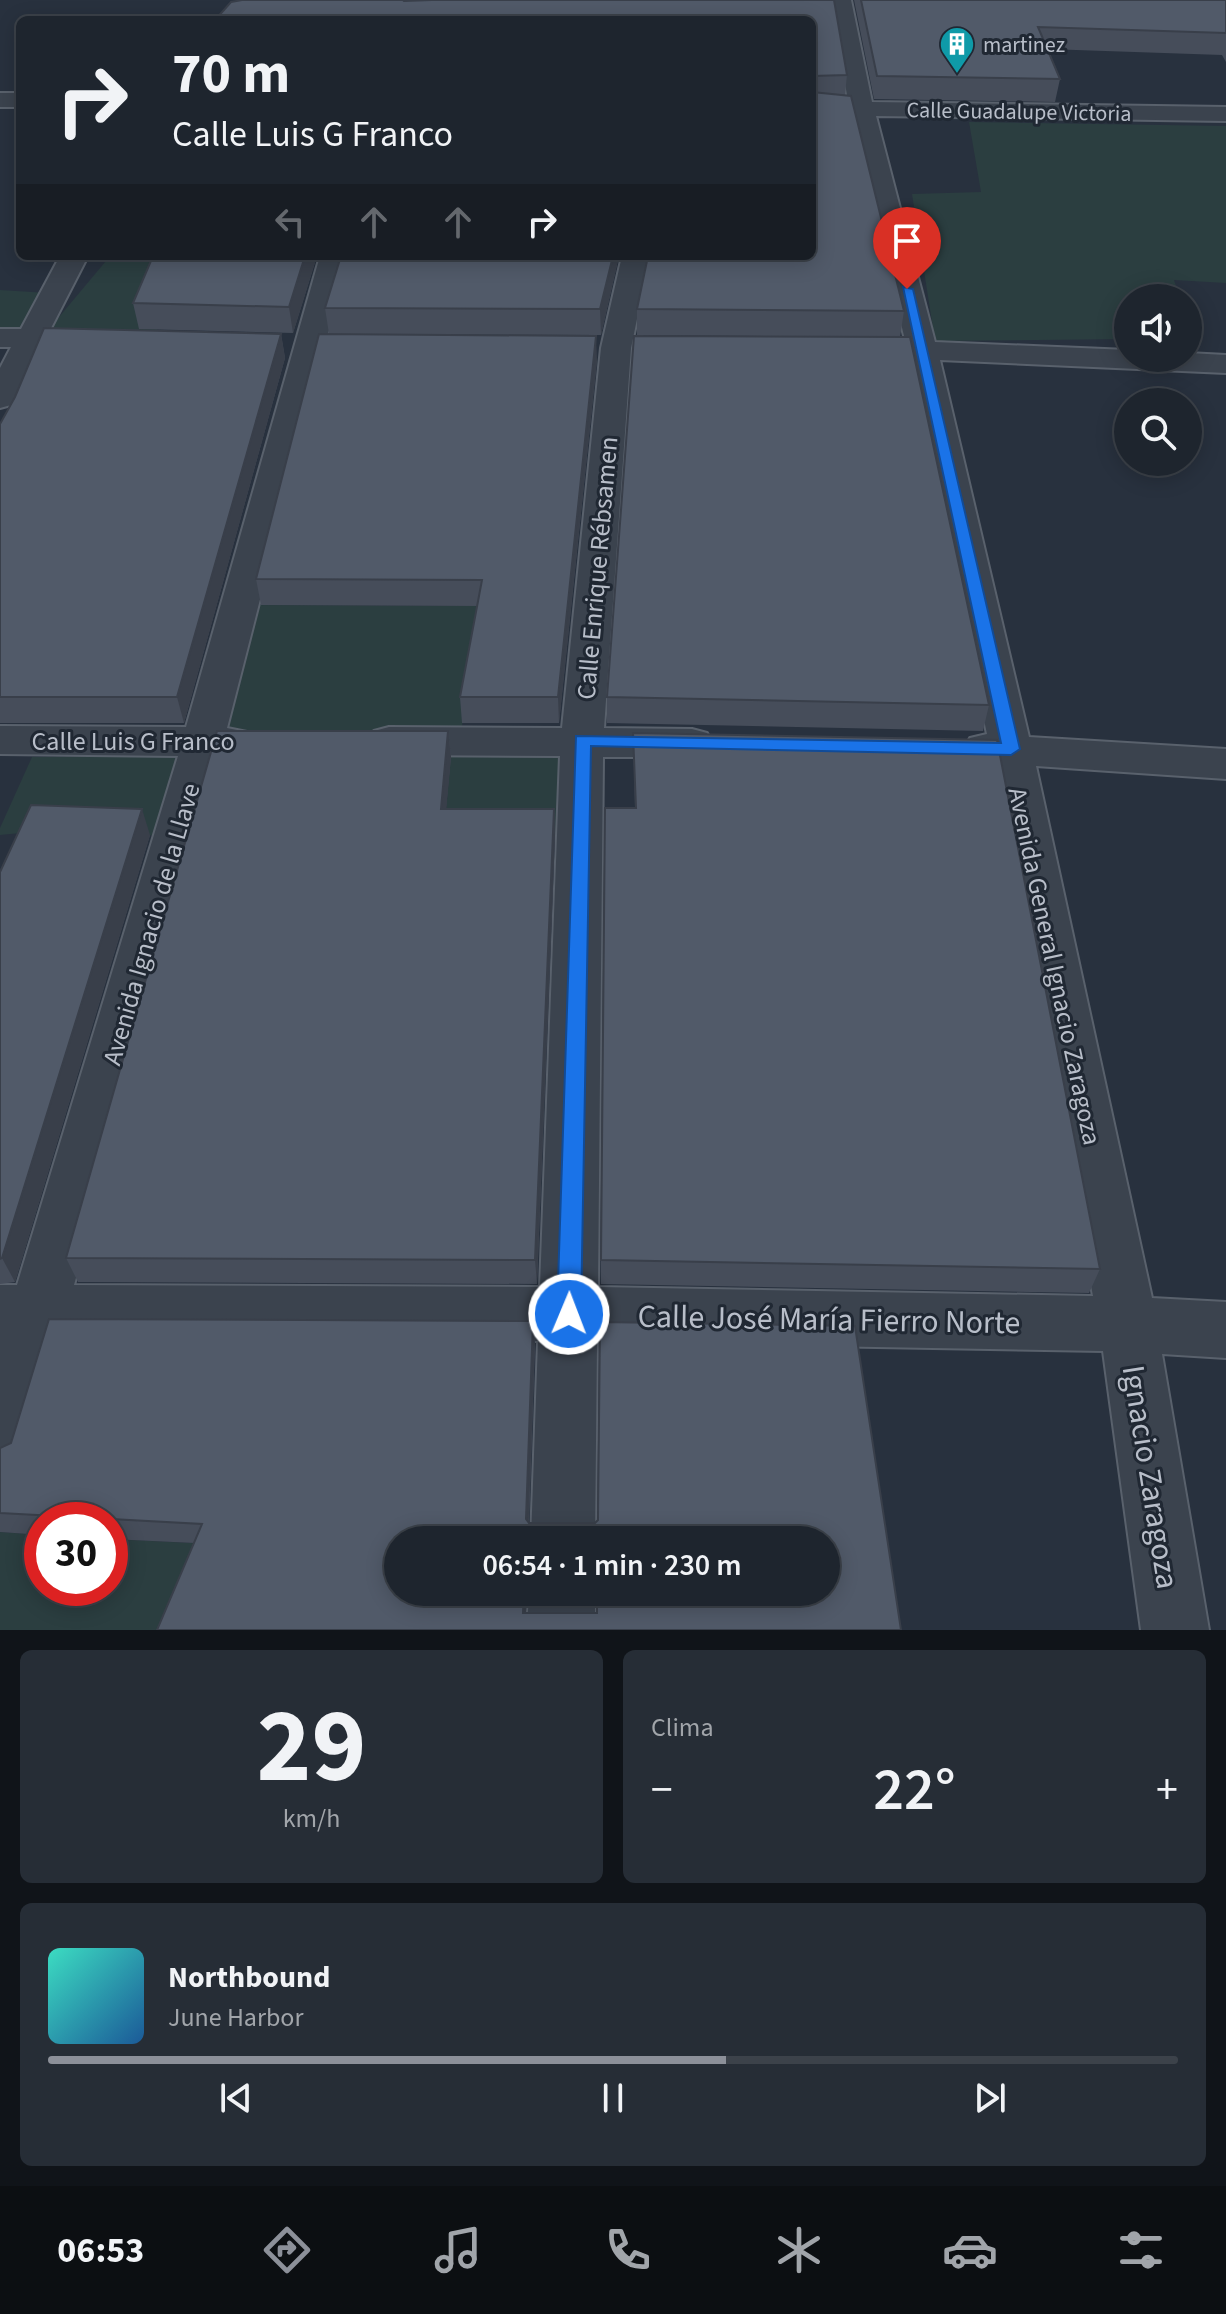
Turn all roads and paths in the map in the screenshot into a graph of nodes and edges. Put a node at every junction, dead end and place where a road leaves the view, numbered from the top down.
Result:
1 (841, 0) edge
2 (816, 108) edge
3 (862, 110) junction
4 (1226, 114) edge
5 (71, 260) edge
6 (333, 260) edge
7 (635, 260) edge
8 (14, 339) edge
9 (136, 342) edge
10 (861, 349) edge
11 (922, 349) junction
12 (1226, 364) edge
13 (0, 398) edge
14 (0, 740) edge
15 (582, 740) junction
16 (203, 742) junction
17 (266, 742) edge
18 (345, 742) edge
19 (725, 743) edge
20 (948, 748) edge
21 (1011, 749) junction
22 (1226, 764) edge
23 (20, 1313) edge
24 (569, 1314) junction
25 (1128, 1324) junction
26 (1226, 1330) edge
27 (0, 1442) edge
28 (563, 1526) edge
29 (562, 1606) edge
30 (561, 1630) edge
31 (1175, 1630) edge

1 - 3 street, Avenida General Ignacio Zaragoza
2 - 3 street, Calle Guadalupe Victoria
3 - 4 street, Calle Guadalupe Victoria
3 - 11 street, Avenida General Ignacio Zaragoza
5 - 8 street
6 - 16 street, Avenida Ignacio de la Llave
7 - 15 street, Calle Enrique Rébsamen
8 - 9 street
8 - 13 street
10 - 11 street
11 - 12 street
11 - 21 street, Avenida General Ignacio Zaragoza
14 - 16 street, Calle Luis G Franco
15 - 18 street
15 - 19 street
15 - 24 street, Calle Enrique Rébsamen
16 - 17 street, Calle Luis G Franco
16 - 23 street, Avenida Ignacio de la Llave
20 - 21 street
21 - 22 street
21 - 25 street, Avenida General Ignacio Zaragoza
23 - 24 street, Calle José María Fierro Norte
23 - 27 street, Avenida Ignacio de la Llave
24 - 25 street, Calle José María Fierro Norte
24 - 28 street, Calle Enrique Rébsamen
25 - 26 street, Calle José María Fierro Norte
25 - 31 street, Ignacio Zaragoza
29 - 30 street

